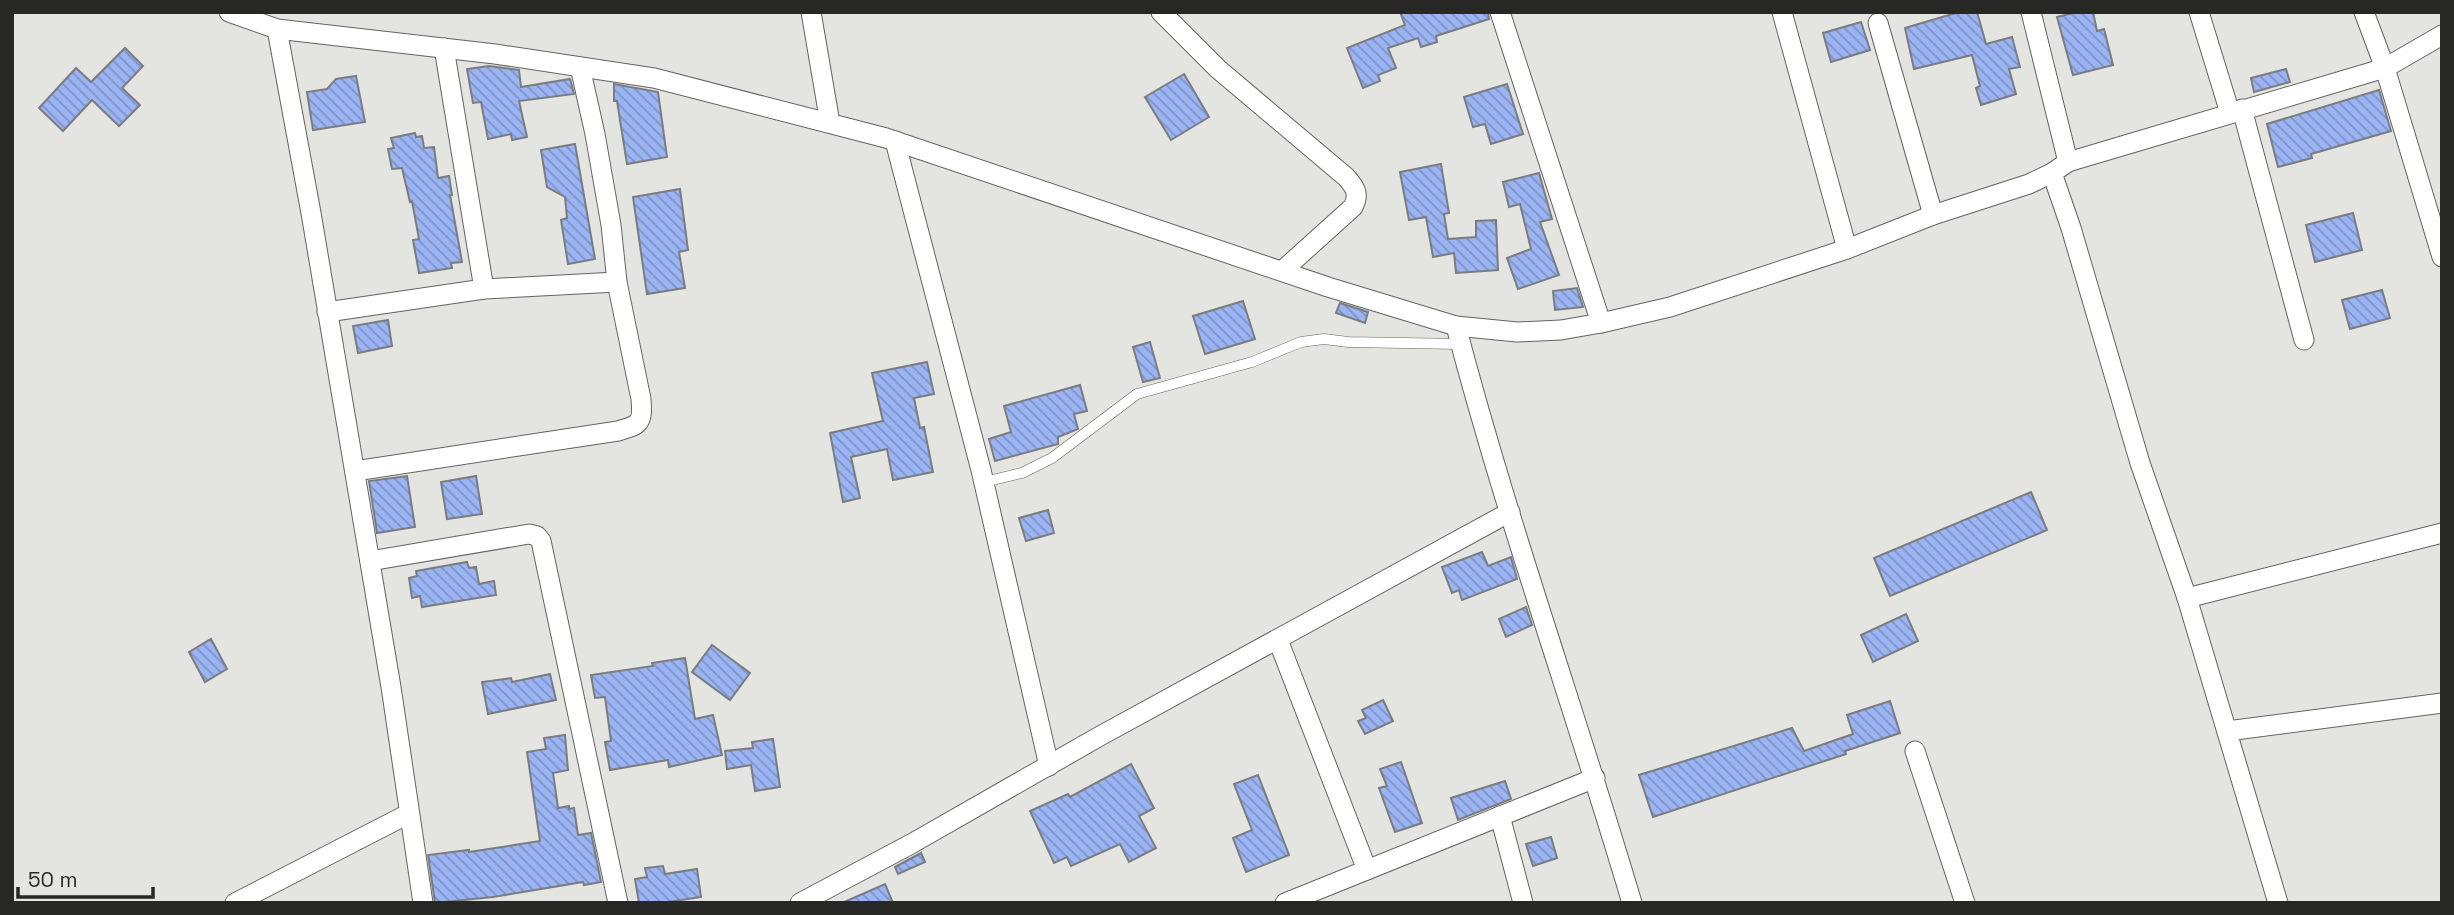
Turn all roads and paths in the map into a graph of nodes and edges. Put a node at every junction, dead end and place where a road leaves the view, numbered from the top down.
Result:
1 (229, 12) edge
2 (811, 12) edge
3 (1161, 12) edge
4 (1500, 12) edge
5 (1782, 12) edge
6 (2031, 12) edge
7 (2199, 12) edge
8 (2364, 12) edge
9 (272, 23) edge
10 (1878, 23) dead end
11 (2442, 35) edge
12 (444, 48) junction
13 (580, 67) junction
14 (2385, 68) junction
15 (2236, 111) junction
16 (830, 123) junction
17 (895, 141) junction
18 (2060, 168) junction
19 (1933, 215) junction
20 (1847, 249) junction
21 (2442, 257) edge
22 (1282, 271) junction
23 (617, 282) junction
24 (484, 289) junction
25 (327, 312) junction
26 (1601, 323) junction
27 (1458, 335) junction
28 (2304, 340) dead end
29 (355, 471) junction
30 (984, 482) junction
31 (1510, 512) junction
32 (2442, 533) edge
33 (370, 561) junction
34 (2187, 598) junction
35 (1278, 640) junction
36 (2442, 704) edge
37 (2227, 731) junction
38 (1915, 751) dead end
39 (1049, 765) junction
40 (1595, 778) junction
41 (408, 814) junction
42 (1500, 816) junction
43 (1367, 870) junction
44 (235, 903) edge
45 (423, 903) edge
46 (618, 903) edge
47 (800, 903) edge
48 (1285, 903) edge
49 (1523, 903) edge
50 (1632, 903) edge
51 (1965, 903) edge
52 (2278, 903) edge

1 - 9 street
2 - 16 street
3 - 22 street
4 - 26 street
5 - 20 street
6 - 18 street
7 - 15 street
8 - 14 street
9 - 12 street
9 - 25 street
10 - 19 street
11 - 14 street
12 - 13 street
12 - 24 street
13 - 16 street
13 - 23 street
14 - 15 street
14 - 21 street
15 - 18 street
15 - 28 street
16 - 17 street
17 - 22 street
17 - 30 street
18 - 19 street
18 - 34 street
19 - 20 street
20 - 26 street
22 - 27 street
23 - 24 street
23 - 29 street
24 - 25 street
25 - 29 street
26 - 27 street
27 - 30 lane
27 - 31 street
29 - 33 street
30 - 39 street
31 - 35 street
31 - 40 street
32 - 34 street
33 - 41 street
33 - 46 street
34 - 37 street
35 - 39 street
35 - 43 street
36 - 37 street
37 - 52 street
38 - 51 street
39 - 47 street
40 - 42 street
40 - 50 street
41 - 44 street
41 - 45 street
42 - 43 street
42 - 49 street
43 - 48 street

